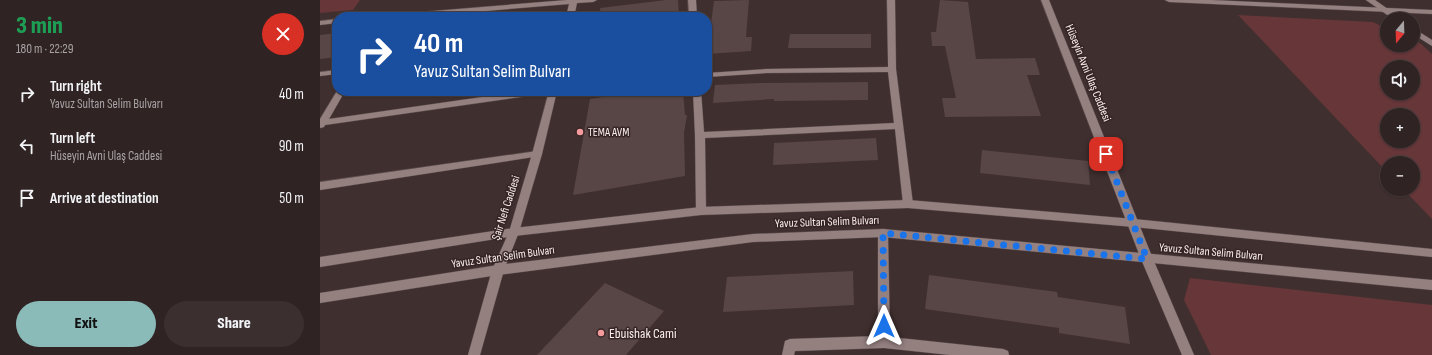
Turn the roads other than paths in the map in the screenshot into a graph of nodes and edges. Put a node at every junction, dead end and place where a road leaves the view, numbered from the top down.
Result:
1 (592, 0) edge
2 (692, 0) edge
3 (891, 0) edge
4 (1045, 0) edge
5 (1168, 0) edge
6 (1370, 0) edge
7 (574, 1) edge
8 (1388, 11) junction
9 (444, 12) edge
10 (571, 12) edge
11 (693, 12) edge
12 (1432, 12) edge
13 (332, 22) edge
14 (320, 23) edge
15 (1420, 35) edge
16 (1432, 44) edge
17 (892, 69) junction
18 (332, 73) edge
19 (320, 74) edge
20 (712, 75) edge
21 (338, 96) edge
22 (509, 96) edge
23 (552, 96) edge
24 (697, 96) edge
25 (321, 124) edge
26 (898, 126) junction
27 (700, 135) junction
28 (537, 154) junction
29 (320, 186) edge
30 (908, 204) junction
31 (701, 211) junction
32 (1134, 223) junction
33 (514, 232) junction
34 (883, 233) junction
35 (1432, 253) edge
36 (1147, 259) junction
37 (320, 262) edge
38 (498, 270) junction
39 (1432, 285) edge
40 (320, 298) edge
41 (884, 342) junction
42 (474, 355) edge
43 (788, 355) edge
44 (1003, 355) edge
45 (1188, 355) edge

1 - 7 street
2 - 11 street
3 - 17 street
4 - 32 street, Hüseyin Avni Ulaş Caddesi
5 - 8 street
6 - 8 street
7 - 9 street
7 - 10 street
8 - 12 street
13 - 14 street
15 - 16 street
17 - 20 street
17 - 26 street
18 - 19 street
21 - 25 street
22 - 25 street
23 - 28 street, Şair Nefi Caddesi
24 - 27 street
26 - 27 street
26 - 30 street
27 - 31 street
28 - 29 street
28 - 33 street, Şair Nefi Caddesi
30 - 31 street, Yavuz Sultan Selim Bulvarı
30 - 32 street, Yavuz Sultan Selim Bulvarı
31 - 33 street, Yavuz Sultan Selim Bulvarı
32 - 35 street, Yavuz Sultan Selim Bulvarı
32 - 36 street, Hüseyin Avni Ulaş Caddesi
33 - 37 street, Yavuz Sultan Selim Bulvarı
33 - 38 street, Şair Nefi Caddesi
34 - 36 street, Yavuz Sultan Selim Bulvarı
34 - 38 street, Yavuz Sultan Selim Bulvarı
34 - 41 street
36 - 39 street, Yavuz Sultan Selim Bulvarı
36 - 45 street, Hüseyin Avni Ulaş Caddesi
38 - 40 street, Yavuz Sultan Selim Bulvarı
38 - 42 street, Şair Nefi Caddesi
41 - 43 street
41 - 44 street

